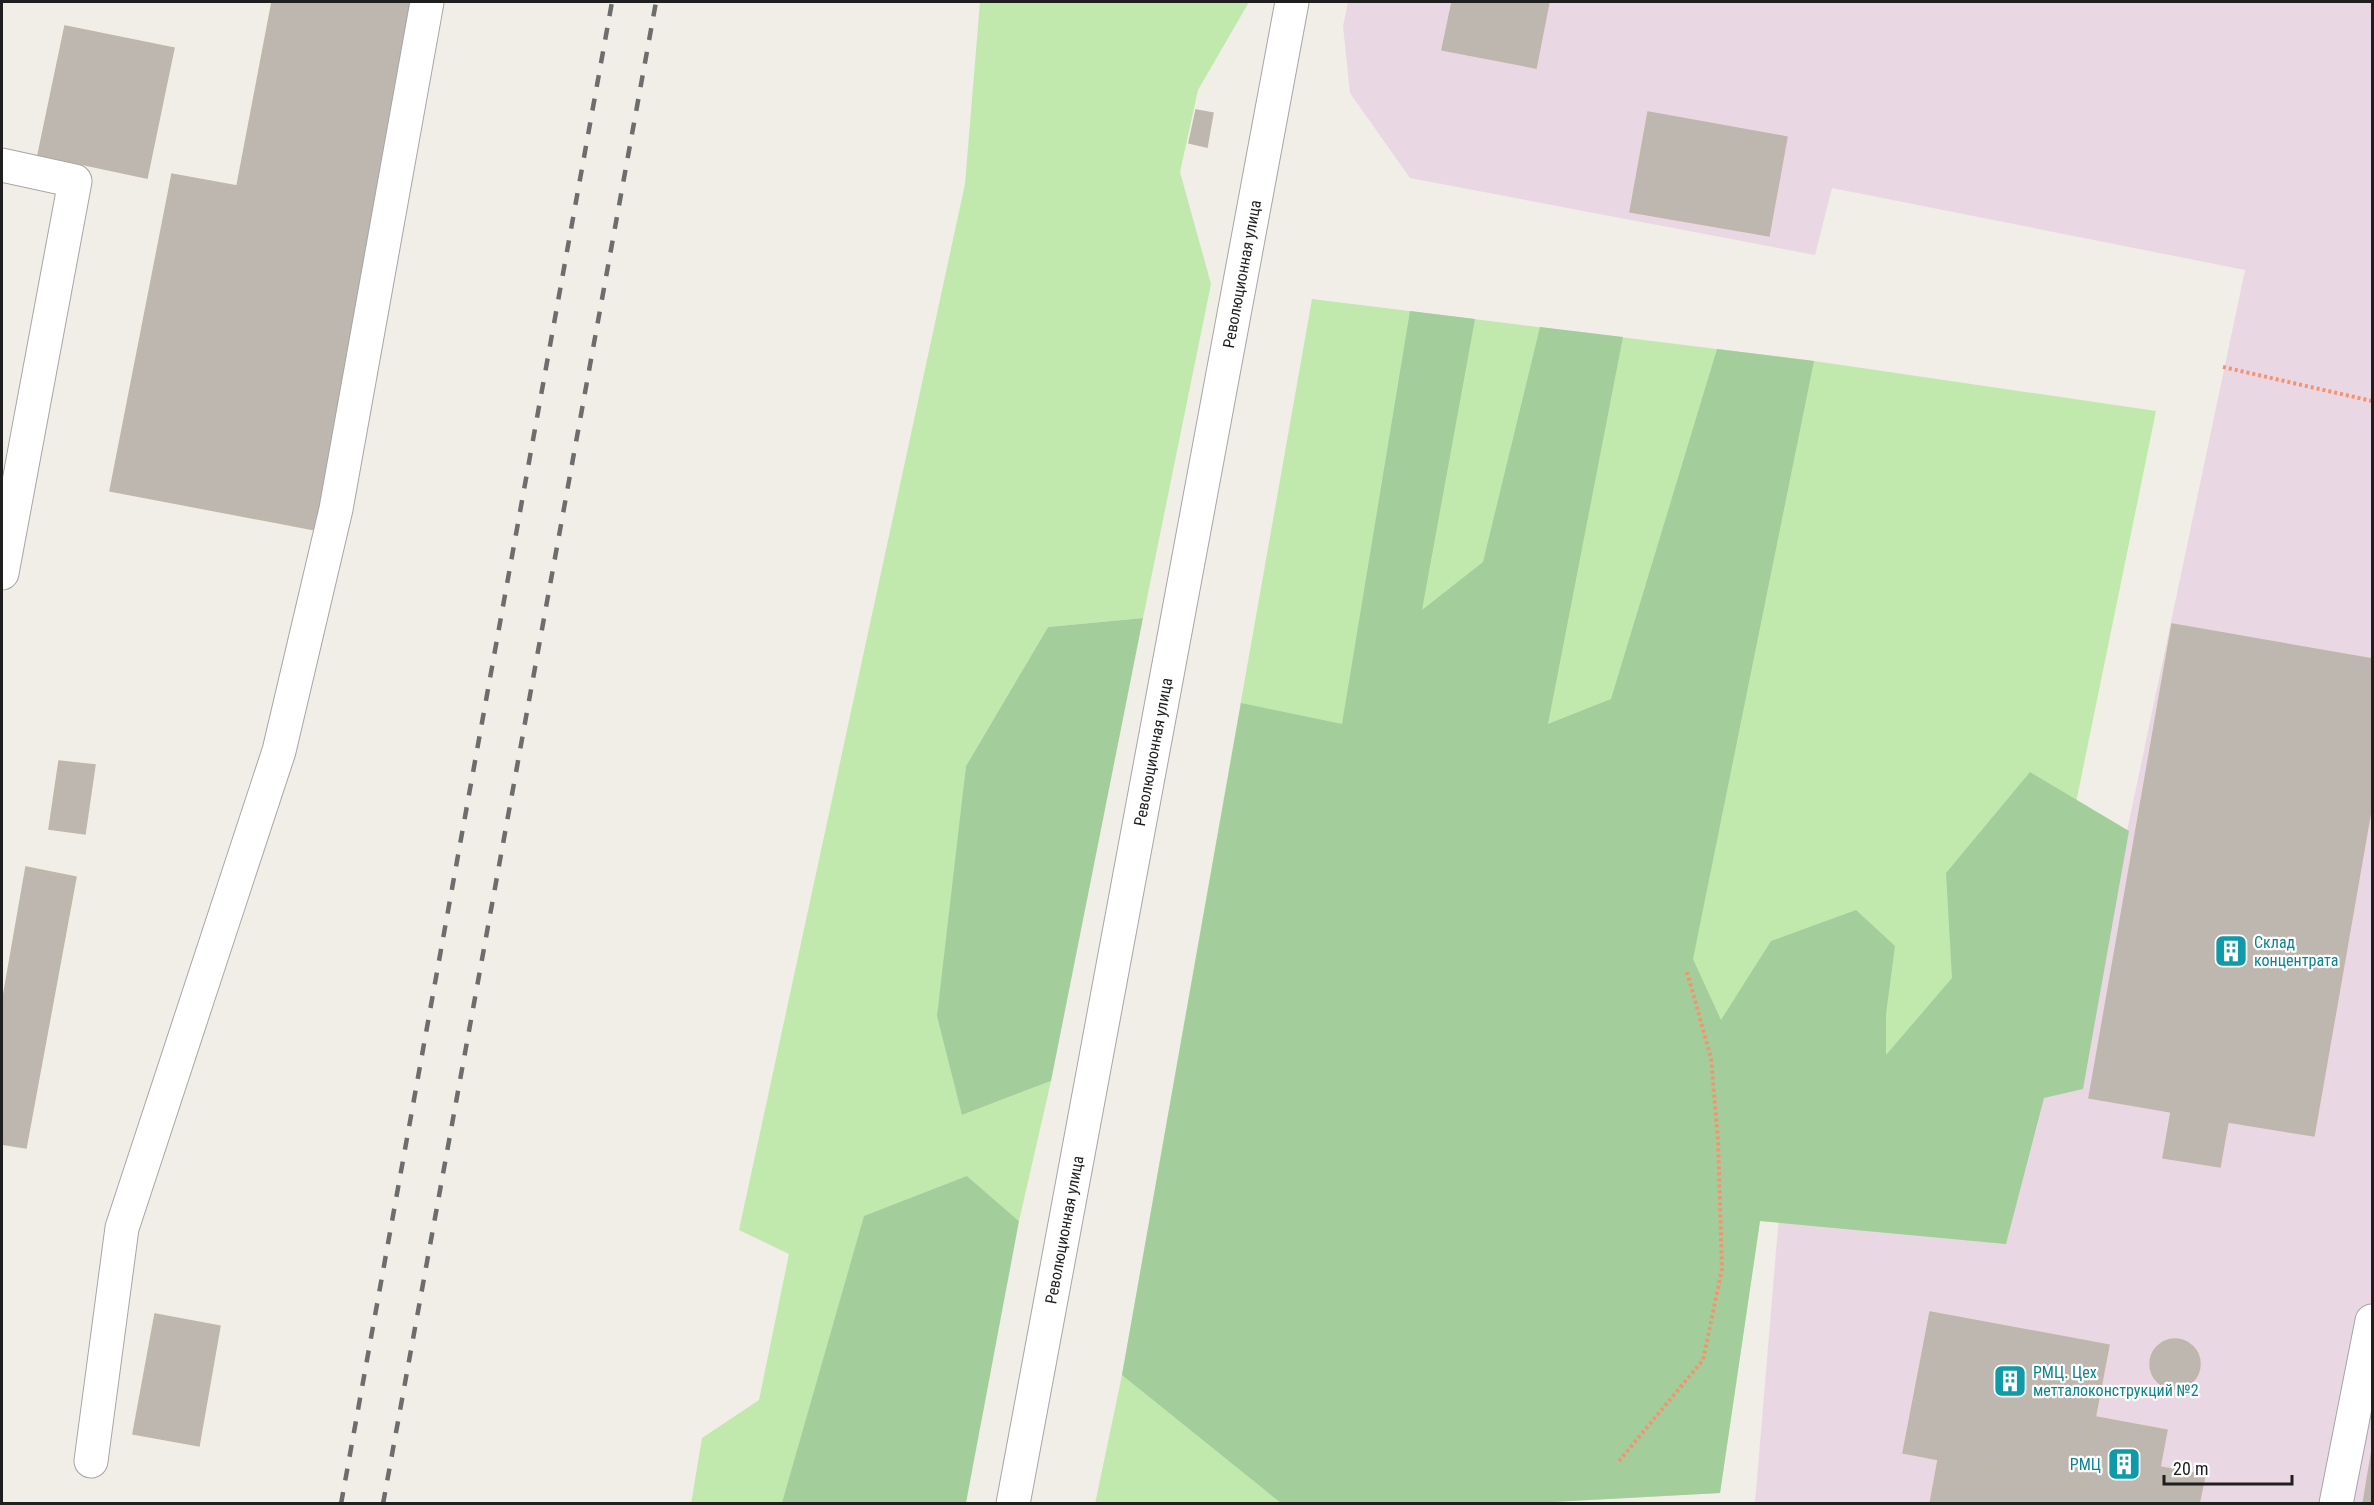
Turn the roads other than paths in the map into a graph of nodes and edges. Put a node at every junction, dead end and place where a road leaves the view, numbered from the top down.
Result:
1 (428, 2) edge
2 (1292, 2) edge
3 (2, 165) edge
4 (2, 573) edge
5 (2373, 1321) edge
6 (91, 1461) dead end
7 (1013, 1503) edge
8 (2336, 1503) edge

1 - 6 street
2 - 7 street, Революционная улица
3 - 4 street
5 - 8 street

